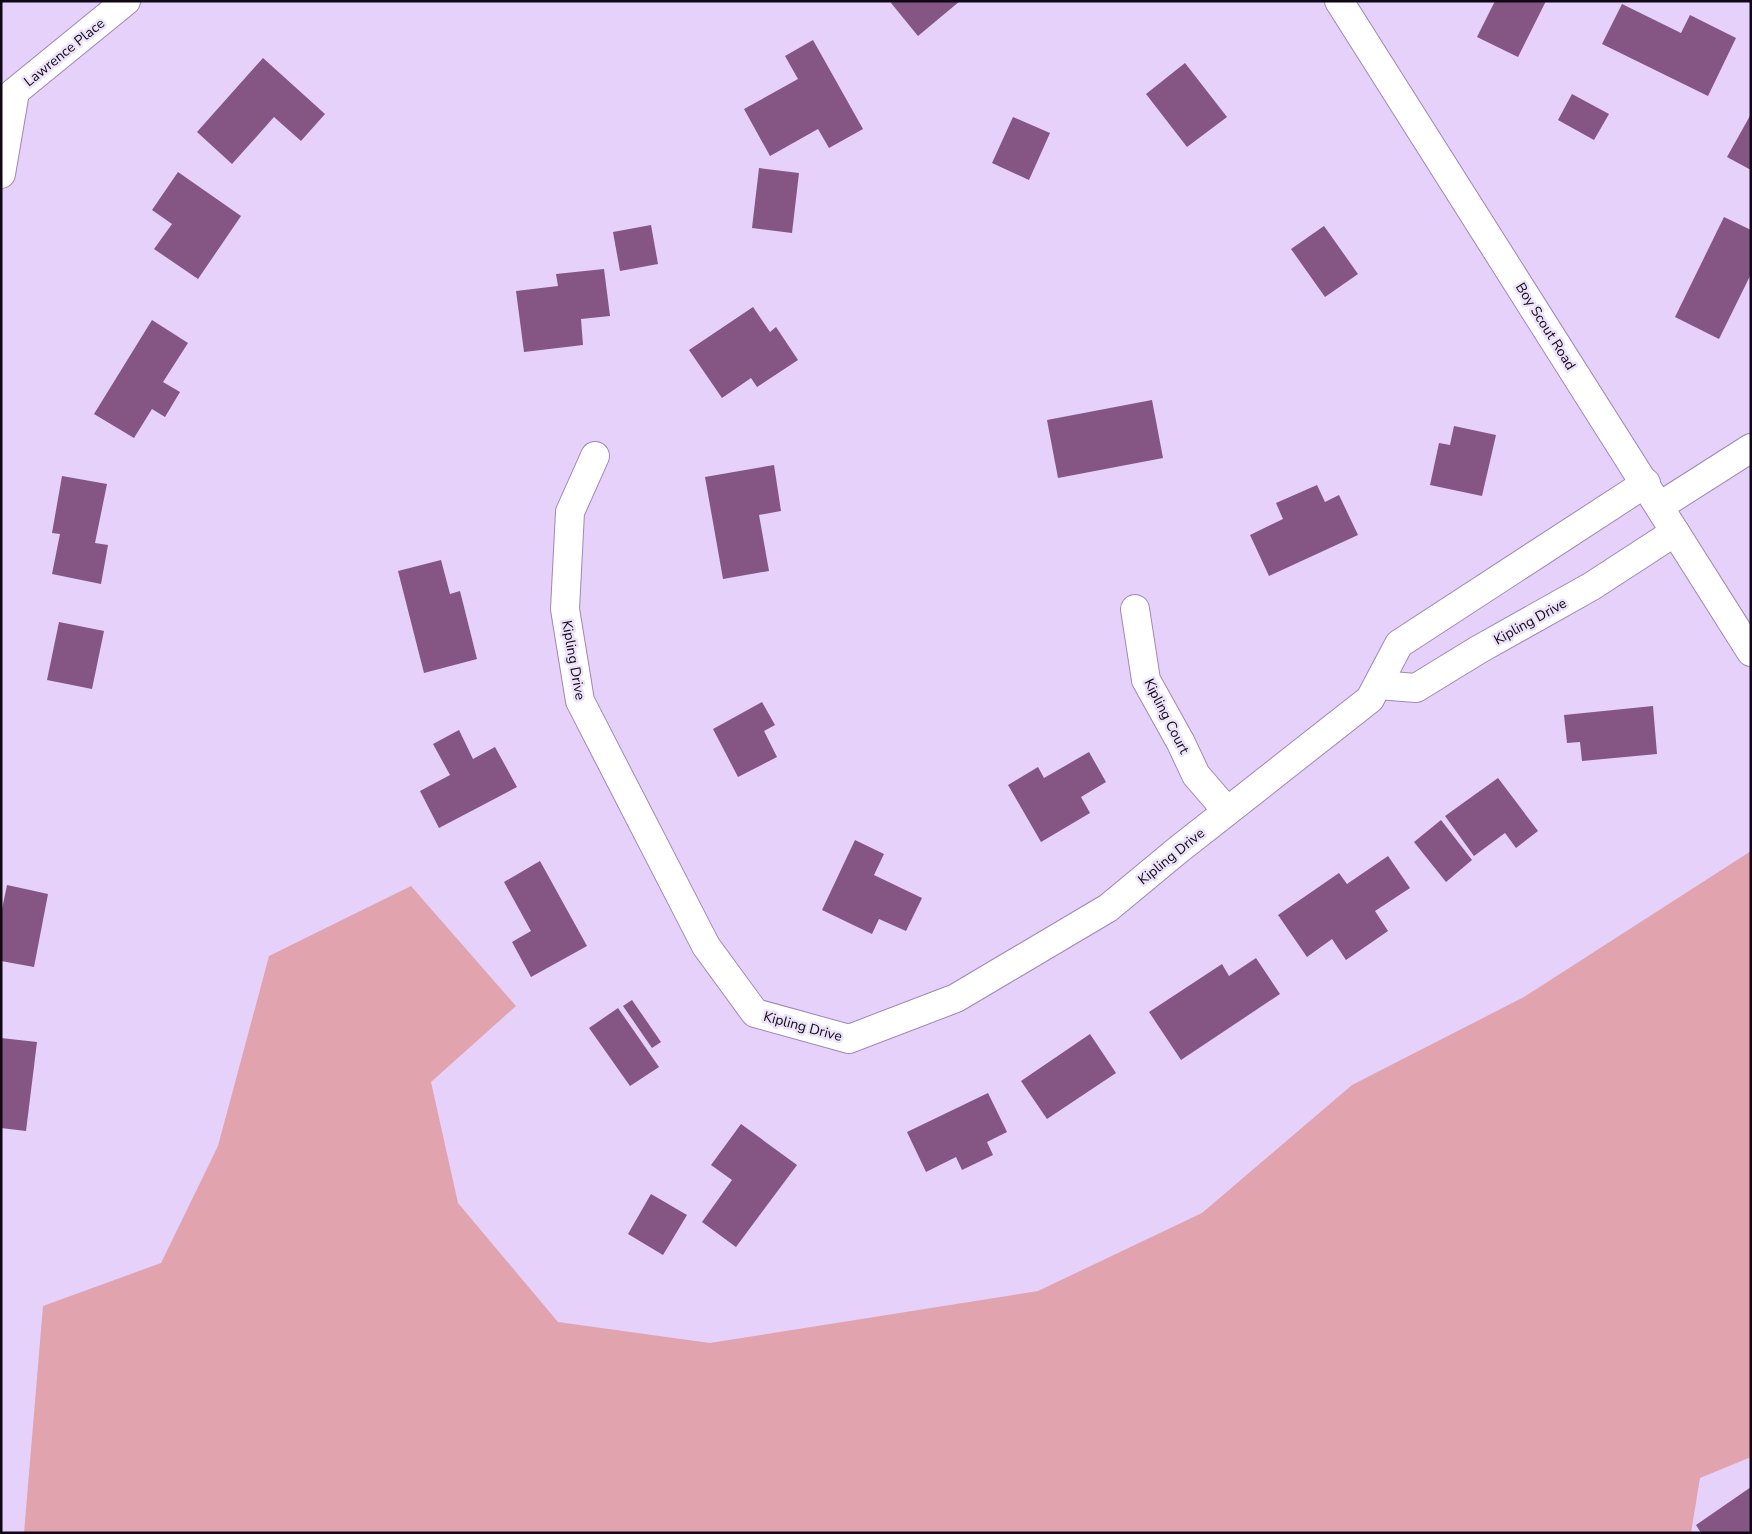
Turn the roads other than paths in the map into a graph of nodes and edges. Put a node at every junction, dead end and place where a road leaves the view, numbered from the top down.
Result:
1 (126, 1) edge
2 (1339, 1) edge
3 (8, 97) edge
4 (1, 174) edge
5 (1751, 448) edge
6 (595, 456) dead end
7 (1646, 483) junction
8 (1660, 506) junction
9 (1676, 532) junction
10 (1135, 609) dead end
11 (1751, 652) edge
12 (1378, 685) junction
13 (1227, 811) junction

1 - 3 street, Lawrence Place
2 - 7 street, Boy Scout Road
3 - 4 street
5 - 8 street
6 - 13 street, Kipling Drive
7 - 8 street, Boy Scout Road
7 - 12 street, Kipling Drive
8 - 9 street, Boy Scout Road
9 - 11 street, Boy Scout Road
9 - 12 street, Kipling Drive
10 - 13 street, Kipling Court
12 - 13 street, Kipling Drive

